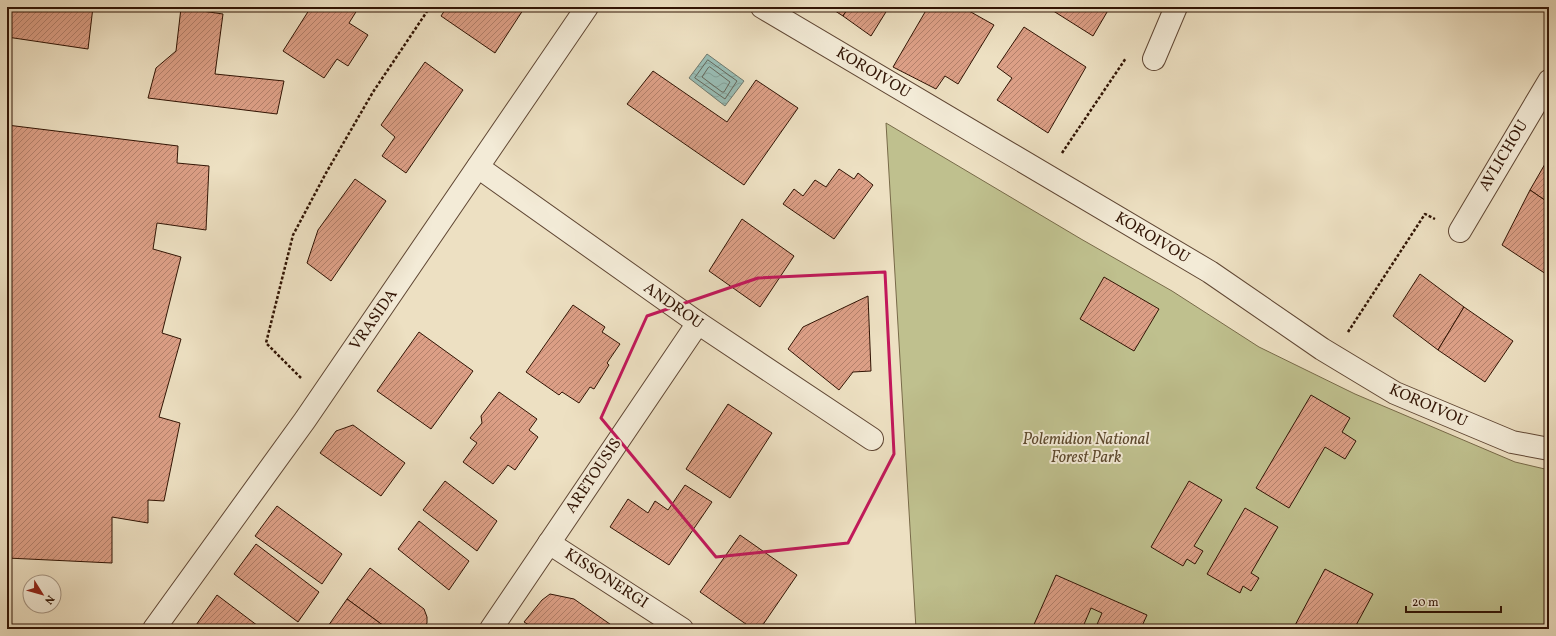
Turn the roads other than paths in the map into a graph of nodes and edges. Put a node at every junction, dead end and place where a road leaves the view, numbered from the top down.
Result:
1 (587, 7) edge
2 (762, 7) edge
3 (1176, 7) edge
4 (1154, 59) road end
5 (1549, 81) edge
6 (478, 167) junction
7 (1460, 231) road end
8 (698, 323) junction
9 (872, 439) dead end
10 (1549, 449) edge
11 (549, 543) junction
12 (154, 629) edge
13 (491, 629) edge
14 (682, 629) edge

1 - 6 street, VRASIDA
2 - 10 street, KOROIVOU
3 - 4 street
5 - 7 street, AVLICHOU
6 - 8 street, ANDROU
6 - 12 street, VRASIDA
8 - 9 street, ANDROU
8 - 11 street, ARETOUSIS
11 - 13 street, ARETOUSIS
11 - 14 street, KISSONERGI

